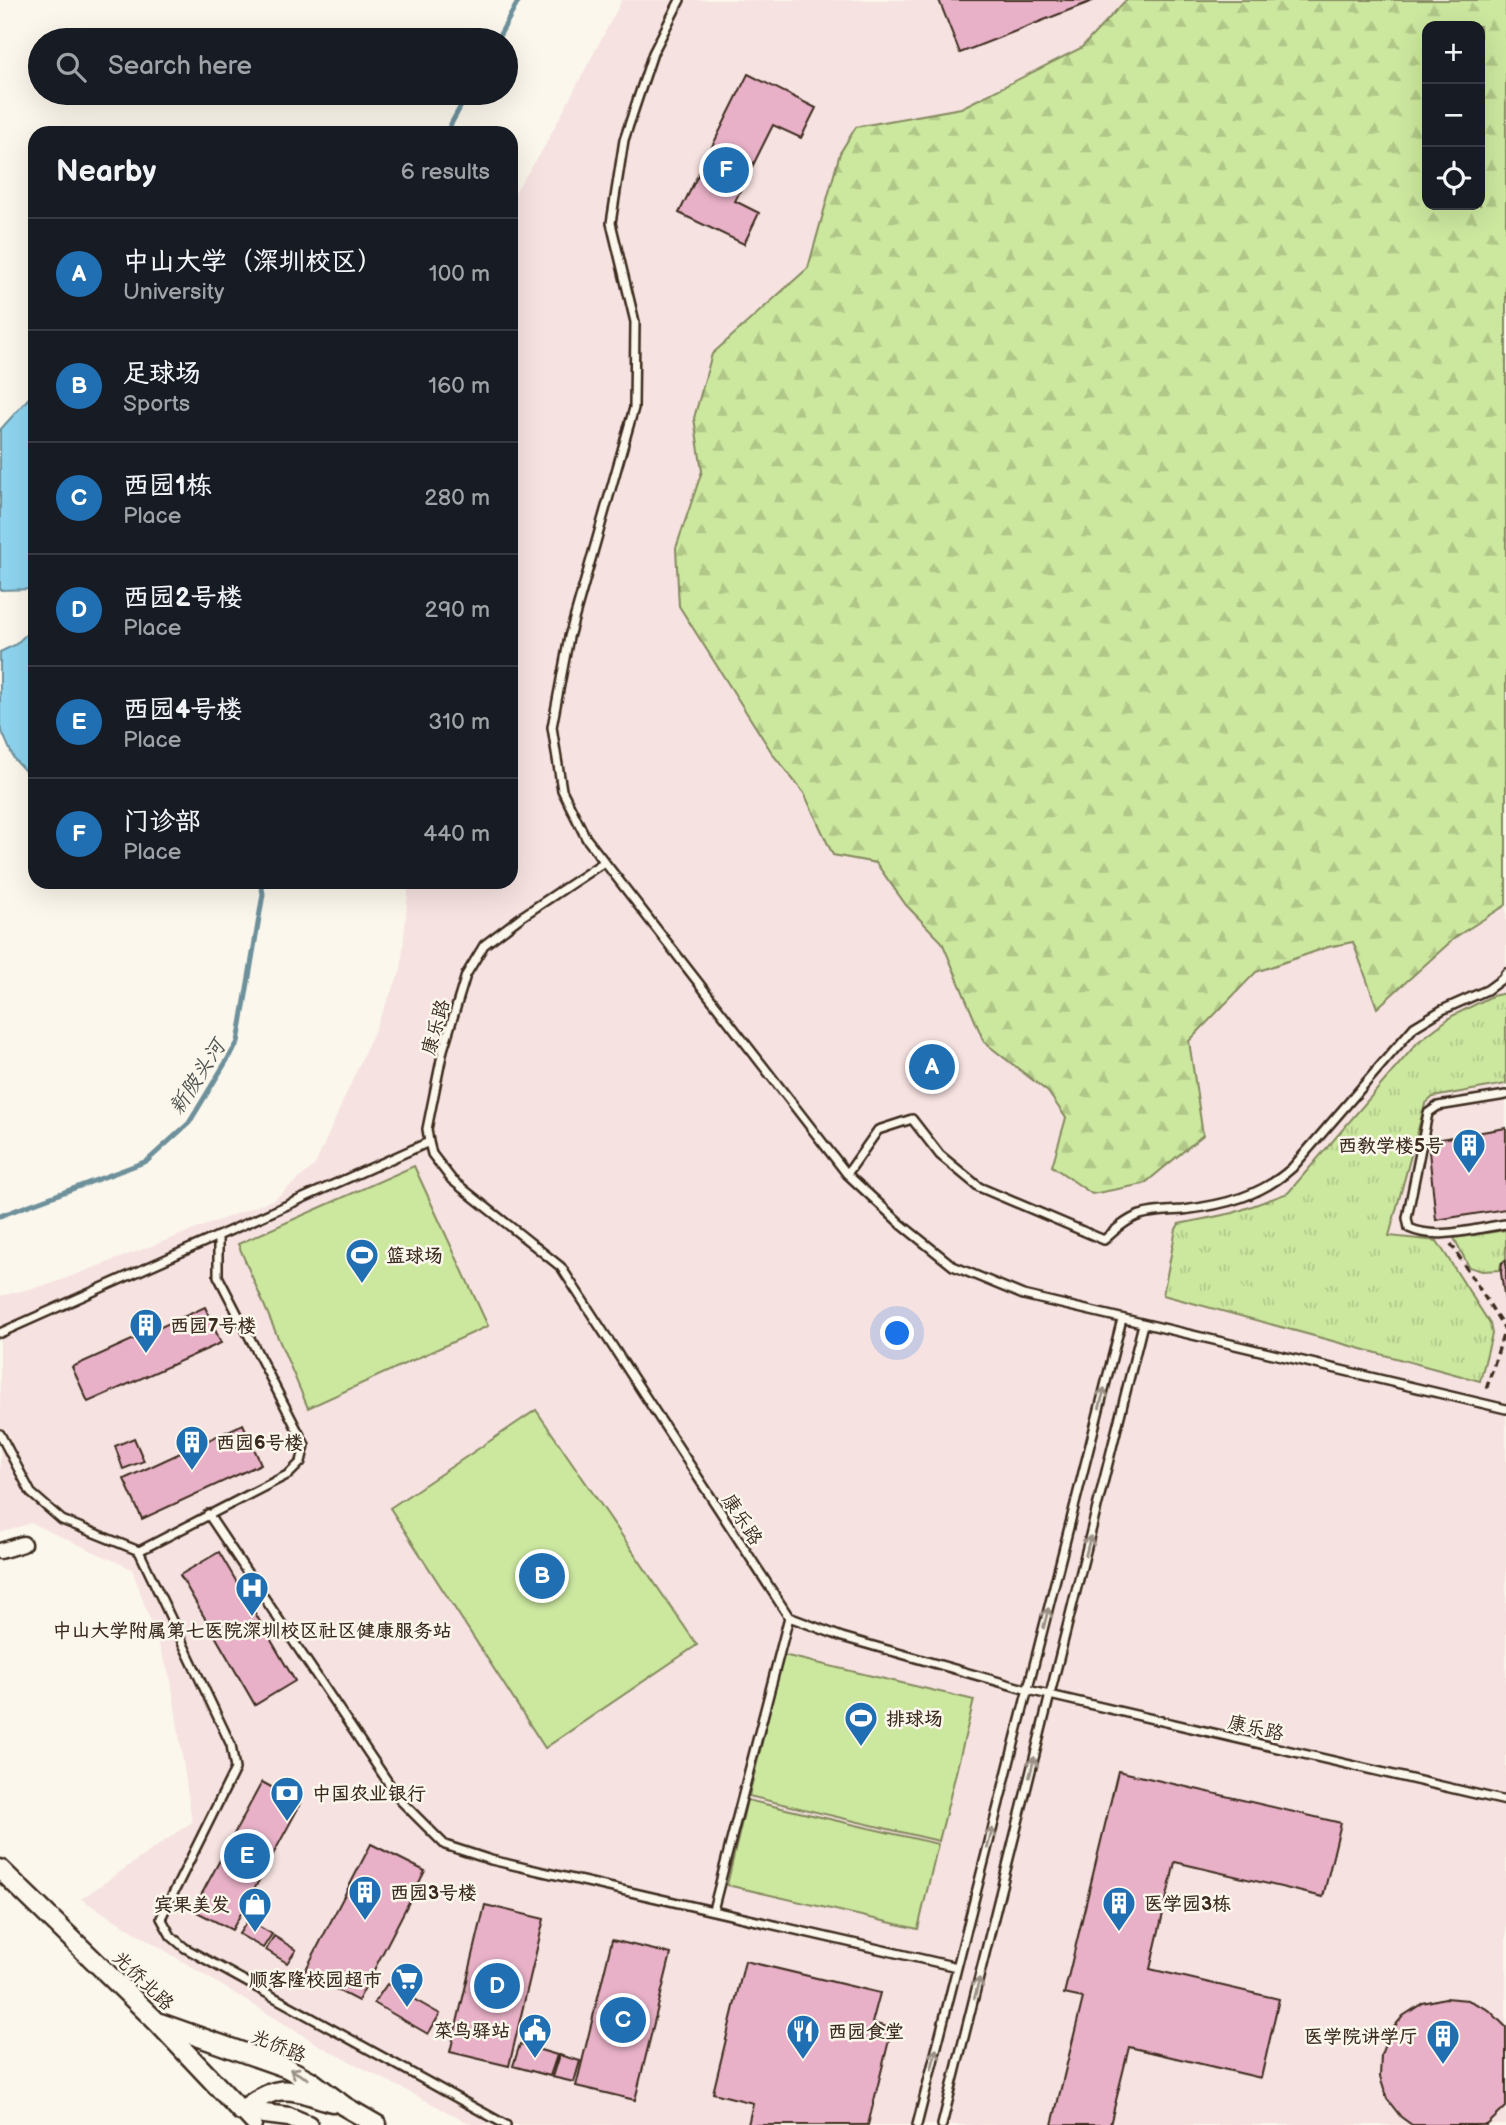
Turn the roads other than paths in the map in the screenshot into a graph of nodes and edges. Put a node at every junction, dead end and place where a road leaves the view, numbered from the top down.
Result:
1 (680, 0) edge
2 (604, 862) junction
3 (1506, 973) edge
4 (1506, 1095) edge
5 (429, 1142) junction
6 (847, 1174) junction
7 (1506, 1224) edge
8 (218, 1236) junction
9 (1122, 1319) junction
10 (1143, 1324) junction
11 (0, 1333) edge
12 (1506, 1409) edge
13 (0, 1434) edge
14 (208, 1514) junction
15 (23, 1544) dead end
16 (0, 1551) edge
17 (139, 1551) junction
18 (789, 1617) junction
19 (1028, 1690) junction
20 (1050, 1696) junction
21 (1506, 1801) edge
22 (0, 1869) edge
23 (713, 1910) junction
24 (957, 1966) junction
25 (157, 2022) junction
26 (344, 2106) junction
27 (242, 2111) junction
28 (254, 2125) edge
29 (308, 2125) edge
30 (377, 2125) edge
31 (506, 2125) edge
32 (917, 2125) edge
33 (942, 2125) edge

1 - 2 lane
2 - 5 lane, 康乐路
2 - 6 lane
3 - 6 lane
4 - 7 lane
5 - 8 lane
5 - 18 lane, 康乐路
6 - 9 lane
8 - 11 lane
8 - 14 lane
9 - 10 lane
19 -> 9 lane
10 - 12 lane
20 -> 10 lane
13 - 17 lane
14 - 17 lane
14 - 23 lane
15 - 16 street
17 - 31 lane
18 - 19 lane, 康乐路
18 - 23 lane
19 - 20 lane, 康乐路
24 -> 19 lane
20 - 21 lane, 康乐路
33 -> 20 lane
22 - 25 street, 光侨北路
23 - 24 lane
32 -> 24 lane
26 -> 25 street, 光侨路
25 - 27 street, 光侨北路
26 - 27 street
26 - 30 street, 光侨路
27 - 28 street, 光侨北路
27 - 29 street

